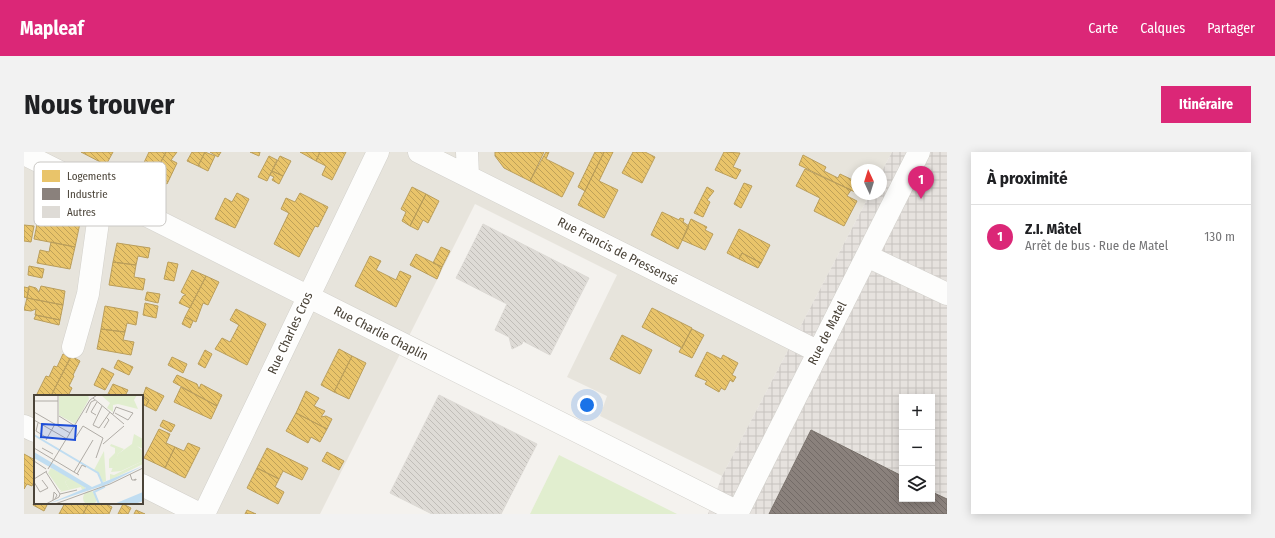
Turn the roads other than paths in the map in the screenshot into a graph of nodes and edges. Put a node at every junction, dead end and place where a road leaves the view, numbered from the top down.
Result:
1 (378, 152) edge
2 (419, 152) edge
3 (467, 152) edge
4 (919, 152) edge
5 (25, 155) edge
6 (39, 162) edge
7 (468, 176) junction
8 (166, 225) edge
9 (97, 226) edge
10 (867, 256) junction
11 (947, 294) edge
12 (307, 296) junction
13 (73, 347) dead end
14 (817, 351) junction
15 (24, 426) edge
16 (34, 431) edge
17 (143, 486) edge
18 (737, 513) edge
19 (200, 514) edge
20 (204, 514) edge

1 - 12 street, Rue Charles Cros
2 - 7 street, Rue Francis de Pressensé
3 - 7 street
4 - 10 street, Rue de Matel
5 - 6 street, Rue Charlie Chaplin
7 - 14 street, Rue Francis de Pressensé
8 - 12 street, Rue Charlie Chaplin
9 - 13 street
10 - 11 street
10 - 14 street, Rue de Matel
12 - 18 street, Rue Charlie Chaplin
12 - 20 street, Rue Charles Cros
14 - 18 street, Rue de Matel
15 - 16 street
17 - 19 street

